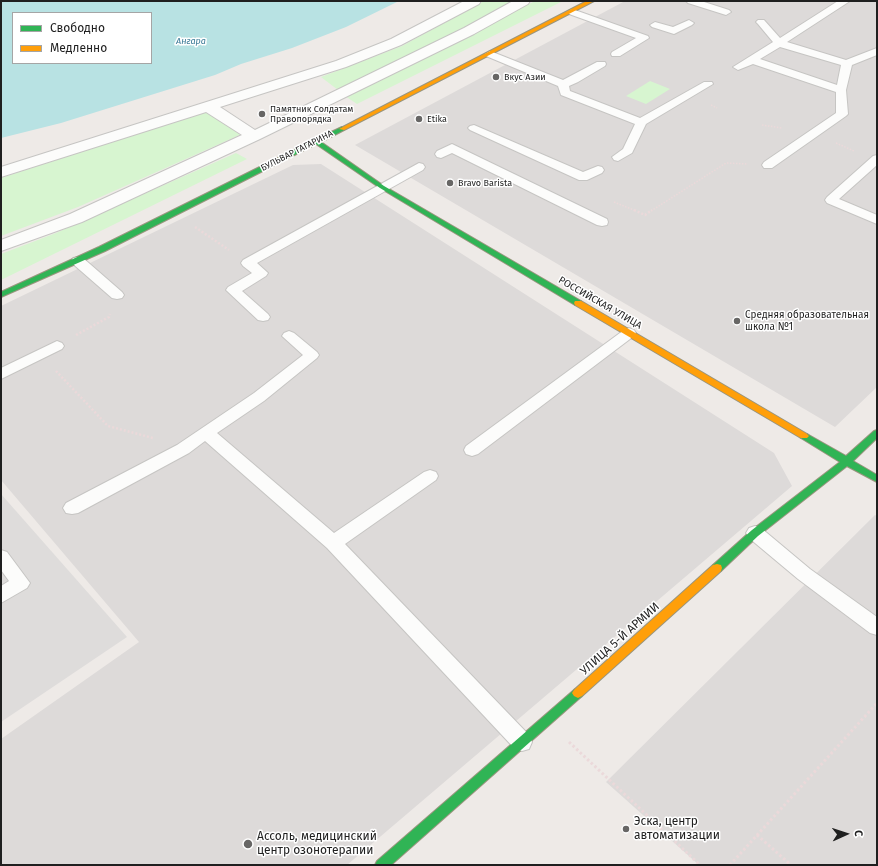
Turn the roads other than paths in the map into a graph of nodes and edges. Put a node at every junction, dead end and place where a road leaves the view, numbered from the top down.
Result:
1 (474, 1) edge
2 (523, 1) edge
3 (591, 1) edge
4 (691, 1) edge
5 (727, 1) edge
6 (845, 1) edge
7 (710, 10) junction
8 (572, 12) junction
9 (726, 12) dead end
10 (761, 22) dead end
11 (689, 24) dead end
12 (655, 25) dead end
13 (780, 43) junction
14 (877, 51) edge
15 (490, 54) junction
16 (616, 54) dead end
17 (752, 60) junction
18 (847, 63) junction
19 (601, 64) dead end
20 (738, 67) dead end
21 (563, 84) junction
22 (708, 84) dead end
23 (841, 90) junction
24 (207, 106) junction
25 (812, 121) dead end
26 (641, 122) junction
27 (823, 126) junction
28 (474, 128) dead end
29 (254, 136) junction
30 (316, 141) junction
31 (441, 154) dead end
32 (618, 157) dead end
33 (877, 159) edge
34 (768, 166) road end
35 (419, 167) dead end
36 (598, 170) dead end
37 (1, 172) edge
38 (382, 187) junction
39 (877, 220) edge
40 (602, 222) dead end
41 (1, 246) edge
42 (78, 261) junction
43 (117, 294) road end
44 (1, 295) edge
45 (263, 317) dead end
46 (629, 333) junction
47 (289, 336) dead end
48 (57, 346) road end
49 (1, 374) edge
50 (206, 433) junction
51 (877, 433) edge
52 (472, 450) dead end
53 (847, 461) junction
54 (430, 476) dead end
55 (877, 479) edge
56 (72, 508) dead end
57 (755, 533) junction
58 (333, 543) junction
59 (1, 558) edge
60 (1, 595) edge
61 (877, 628) edge
62 (522, 742) junction
63 (381, 865) edge

1 - 24 street
2 - 29 street
3 - 8 street, БУЛЬВАР ГАГАРИНА
4 - 7 lane
5 - 7 lane
6 - 13 lane
7 - 9 lane
8 - 15 street, БУЛЬВАР ГАГАРИНА
8 - 16 lane
10 - 13 lane
11 - 12 lane
13 - 17 lane
13 - 18 lane
14 - 18 lane
15 - 21 lane
15 - 30 street, БУЛЬВАР ГАГАРИНА
17 - 20 lane
17 - 23 lane
18 - 23 lane
19 - 21 lane
21 - 26 lane
22 - 26 lane
23 - 27 lane
24 - 29 street
24 - 37 street
25 - 27 lane
26 - 32 lane
27 - 34 lane
28 - 36 lane
29 - 41 street
30 - 38 street, РОССИЙСКАЯ УЛИЦА
30 - 42 street, БУЛЬВАР ГАГАРИНА
31 - 40 lane
33 - 39 lane
35 - 38 lane
38 - 45 lane
38 - 46 street, РОССИЙСКАЯ УЛИЦА
42 - 43 lane
42 - 44 street, БУЛЬВАР ГАГАРИНА
46 - 52 lane
46 - 53 street, РОССИЙСКАЯ УЛИЦА
47 - 50 lane
48 - 49 lane
50 - 56 lane
50 - 58 lane
51 - 53 street, УЛИЦА 5-Й АРМИИ
53 - 55 street, РОССИЙСКАЯ УЛИЦА
53 - 57 street, УЛИЦА 5-Й АРМИИ
54 - 58 lane
57 - 61 lane
57 - 62 street, УЛИЦА 5-Й АРМИИ
58 - 62 lane
59 - 60 lane
62 - 63 street, УЛИЦА 5-Й АРМИИ

